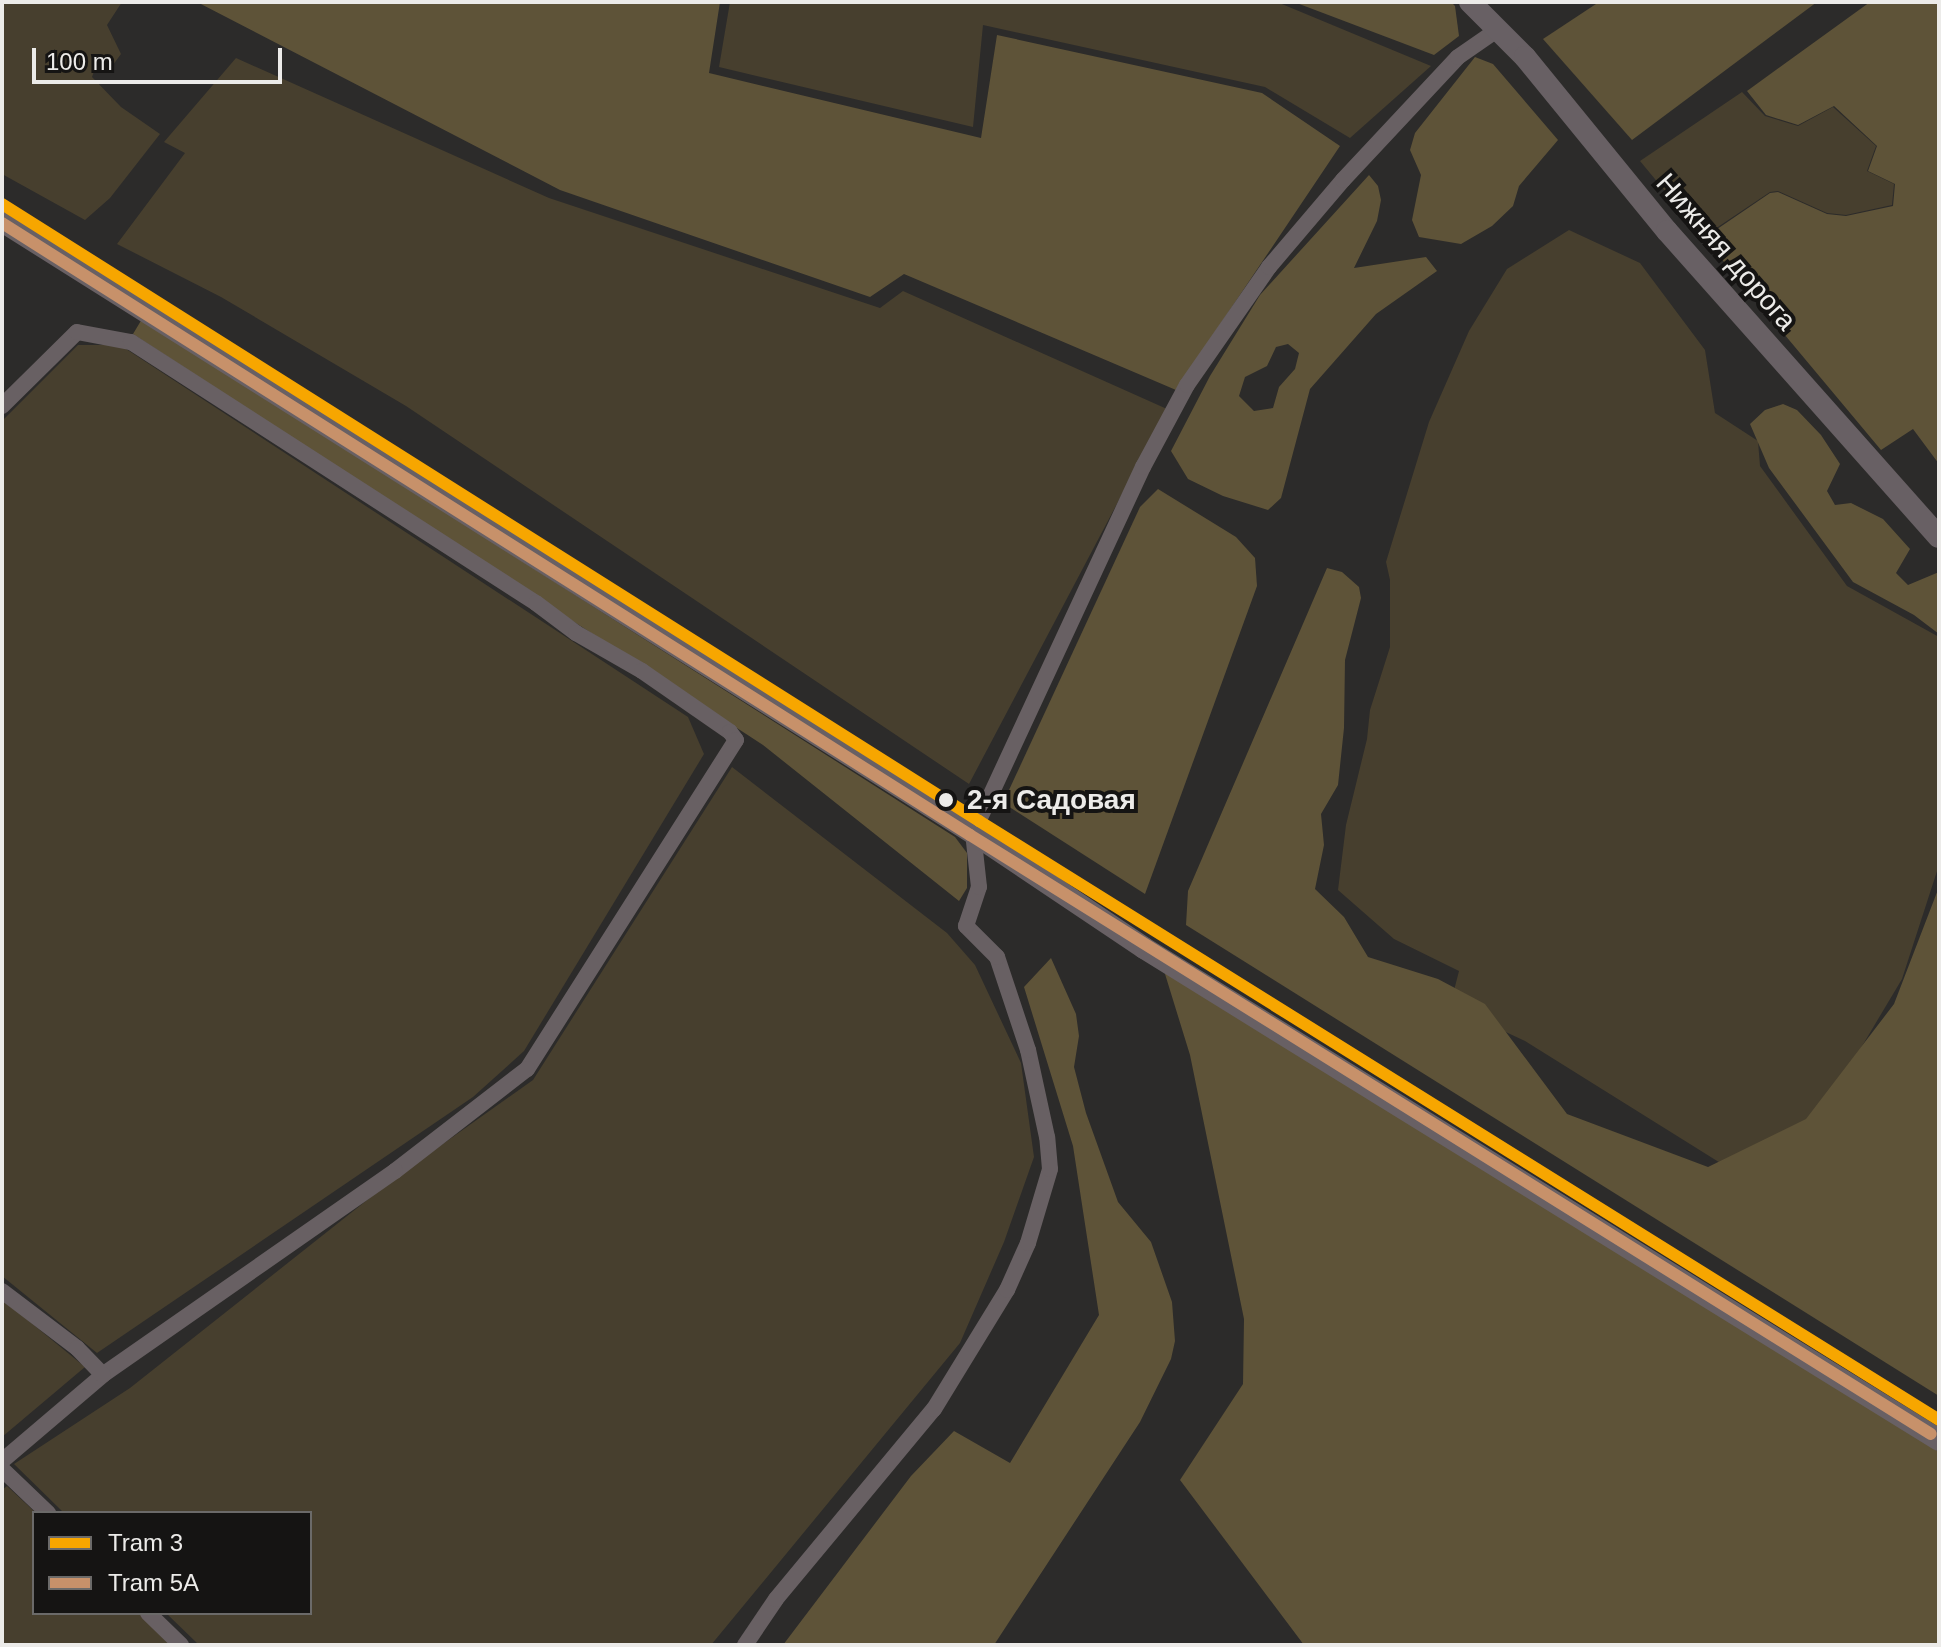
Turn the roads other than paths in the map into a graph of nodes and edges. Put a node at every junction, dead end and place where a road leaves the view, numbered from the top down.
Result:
1 (1470, 2) edge
2 (1497, 30) junction
3 (2, 221) edge
4 (2, 406) edge
5 (1939, 537) edge
6 (973, 833) junction
7 (2, 1291) edge
8 (103, 1375) junction
9 (1939, 1440) edge
10 (2, 1461) edge
11 (2, 1469) edge
12 (46, 1511) edge
13 (150, 1615) edge
14 (181, 1645) edge
15 (745, 1645) edge

1 - 2 main road, Нижняя дорога
2 - 5 main road, Нижняя дорога
2 - 6 street
3 - 6 main road
4 - 8 street
6 - 9 main road
6 - 15 street
7 - 8 street
8 - 10 street
11 - 12 street
13 - 14 street

